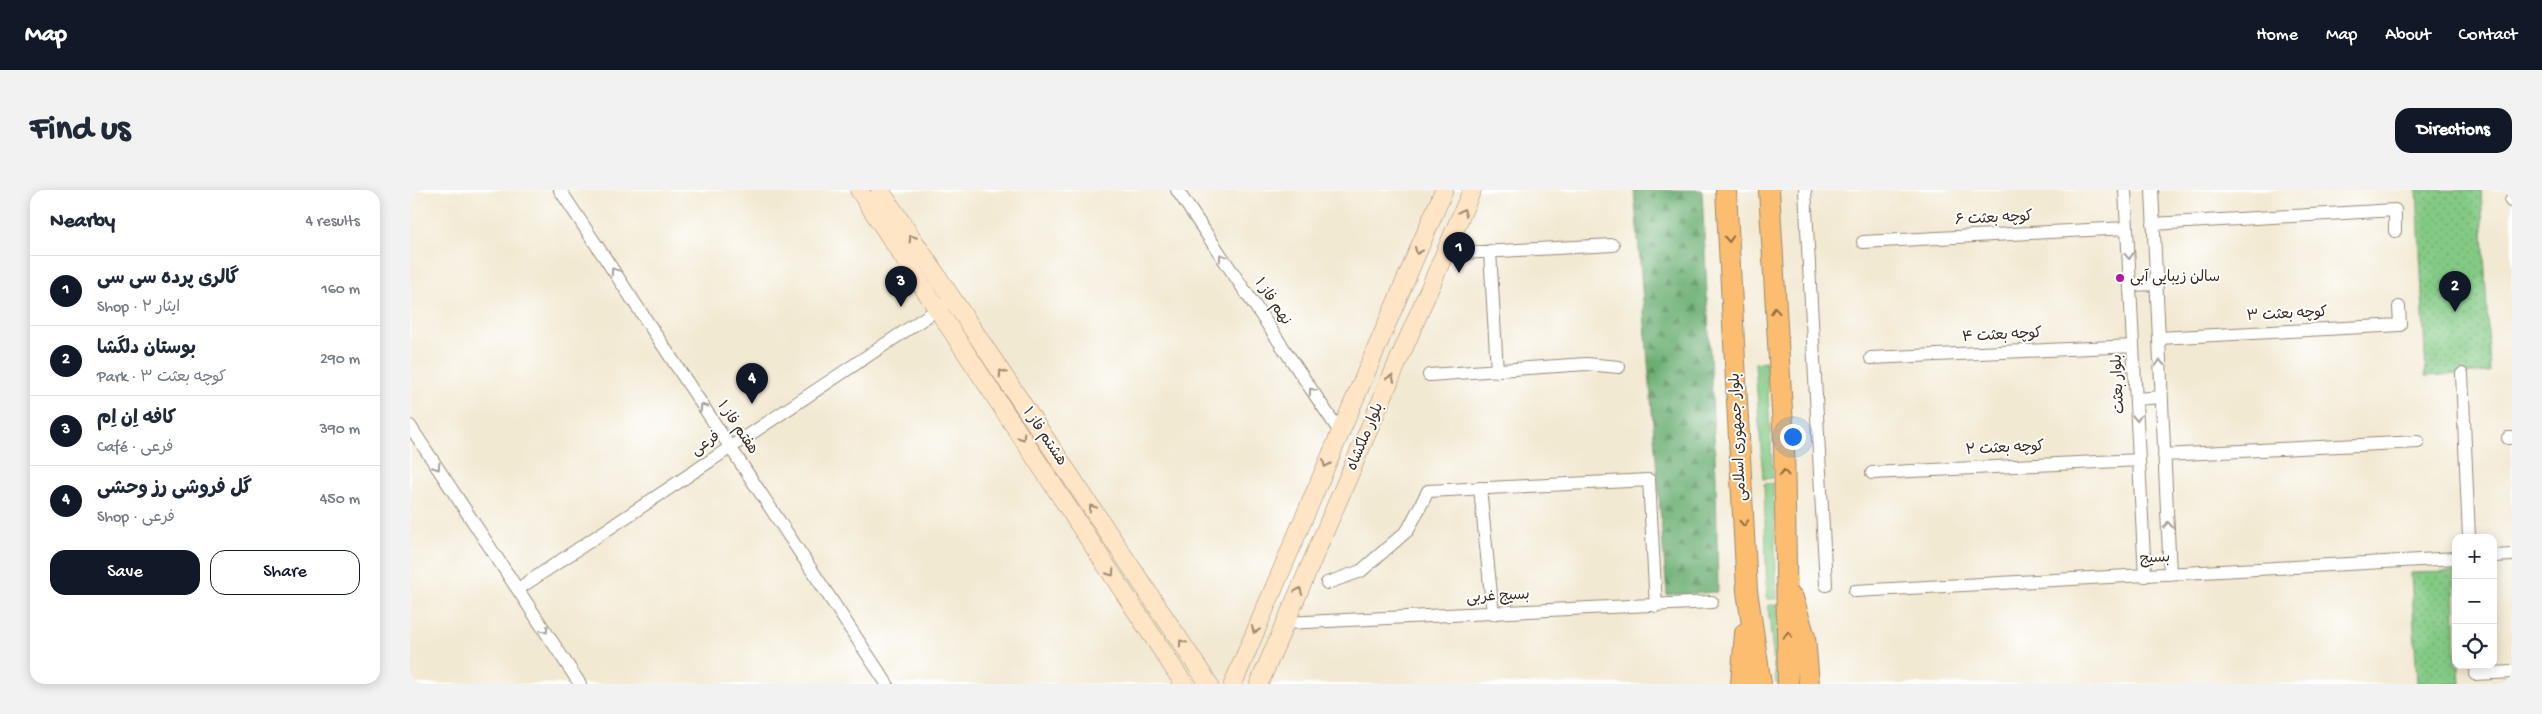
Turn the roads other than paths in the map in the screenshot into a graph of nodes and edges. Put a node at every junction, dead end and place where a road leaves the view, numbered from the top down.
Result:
1 (560, 190) edge
2 (859, 190) edge
3 (880, 190) edge
4 (1177, 190) edge
5 (1444, 190) edge
6 (1472, 190) edge
7 (1726, 190) edge
8 (1769, 190) edge
9 (1806, 190) edge
10 (2125, 190) edge
11 (2152, 190) edge
12 (2153, 224) junction
13 (2127, 228) junction
14 (2395, 231) dead end
15 (1863, 242) dead end
16 (1613, 245) dead end
17 (1490, 250) junction
18 (1445, 254) junction
19 (2156, 284) junction
20 (2130, 285) junction
21 (945, 304) junction
22 (2399, 307) dead end
23 (2159, 338) junction
24 (2133, 346) junction
25 (1872, 358) dead end
26 (1619, 368) dead end
27 (1497, 371) junction
28 (2462, 374) dead end
29 (1429, 375) dead end
30 (2162, 397) junction
31 (2136, 399) junction
32 (410, 426) edge
33 (1340, 432) junction
34 (2418, 442) dead end
35 (730, 448) junction
36 (2164, 455) junction
37 (2139, 460) junction
38 (1872, 473) dead end
39 (1480, 488) junction
40 (2469, 534) edge
41 (2512, 555) edge
42 (2497, 556) edge
43 (2452, 558) edge
44 (2170, 574) junction
45 (1787, 576) junction
46 (2146, 576) junction
47 (1327, 583) dead end
48 (1826, 585) dead end
49 (518, 589) junction
50 (1747, 591) junction
51 (1855, 592) dead end
52 (1712, 602) dead end
53 (1656, 606) junction
54 (1493, 614) junction
55 (1286, 623) junction
56 (2512, 672) edge
57 (2475, 674) edge
58 (580, 684) edge
59 (887, 684) edge
60 (1184, 684) edge
61 (1209, 684) edge
62 (1232, 684) edge
63 (1259, 684) edge
64 (1742, 684) edge
65 (1761, 684) edge
66 (1788, 684) edge
67 (1809, 684) edge

35 -> 1 street, هفتم فاز ۱
2 - 21 main road, هشتم فاز ۱
21 -> 3 main road, هشتم فاز ۱
33 -> 4 street, نهم فاز ۱
5 -> 33 main road, بلوار ملکشاه
18 -> 6 main road, بلوار ملکشاه
7 -> 50 main road, بلوار جمهوری اسلامی
45 -> 8 main road
9 - 48 street
10 - 13 street, بلوار بعثت
11 - 12 street
12 - 14 street
12 - 19 street
13 - 15 street, کوچه بعثت ۶
13 -> 20 street, بلوار بعثت
16 - 17 street
17 - 18 street
17 - 27 street
55 -> 18 main road, بلوار ملکشاه
19 - 20 street
19 - 23 street
20 - 24 street, بلوار بعثت
21 - 35 street, فرعی
21 -> 60 main road, هشتم فاز ۱
61 -> 21 main road, هشتم فاز ۱
22 - 23 street, کوچه بعثت ۳
30 -> 23 street
24 - 25 street, کوچه بعثت ۴
24 - 31 street, بلوار بعثت
26 - 27 street
27 - 29 street
28 - 40 street
30 - 31 street
30 - 36 street
31 -> 37 street, بلوار بعثت
32 -> 49 street
33 -> 62 main road, بلوار ملکشاه
34 - 36 street
35 - 49 street, فرعی
35 - 59 street, هفتم فاز ۱
44 -> 36 street
37 - 38 street, کوچه بعثت ۲
37 - 46 street, بلوار بعثت
39 - 47 street
39 - 53 street
39 - 54 street
41 - 42 street
43 - 44 street, بسیج
44 - 46 street, بسیج
66 -> 45 main road
45 - 67 main road
46 - 51 street, بسیج
49 -> 58 street
50 - 64 main road
50 - 65 main road, بلوار جمهوری اسلامی
52 - 53 street, بسیج غربی
53 - 54 street, بسیج غربی
54 - 55 street, بسیج غربی
55 - 63 main road, بلوار ملکشاه
56 - 57 street

